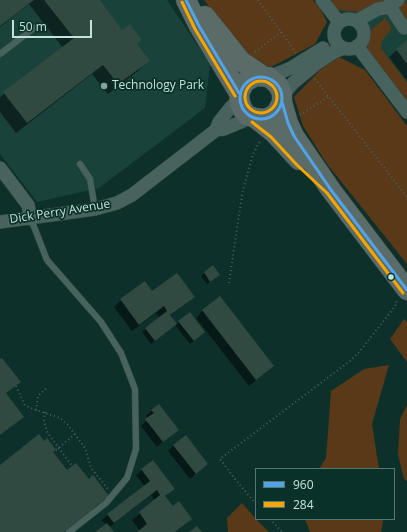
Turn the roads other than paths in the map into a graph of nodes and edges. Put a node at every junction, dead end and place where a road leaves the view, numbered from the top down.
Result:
1 (186, 0) edge
2 (190, 0) edge
3 (322, 0) edge
4 (391, 4) edge
5 (339, 22) junction
6 (360, 26) junction
7 (34, 28) dead end
8 (404, 28) dead end
9 (345, 44) junction
10 (0, 54) edge
11 (305, 66) junction
12 (266, 77) junction
13 (239, 97) junction
14 (282, 99) junction
15 (407, 112) edge
16 (252, 117) junction
17 (216, 130) junction
18 (80, 164) dead end
19 (0, 168) edge
20 (331, 190) junction
21 (95, 209) junction
22 (31, 219) junction
23 (0, 222) edge
24 (403, 292) edge
25 (69, 532) edge

1 - 13 main road
2 - 12 main road
3 - 5 street
4 - 6 street
4 - 8 street
5 - 6 street
5 - 9 street
6 - 9 street
7 - 10 lane
9 - 11 street
9 - 15 street
11 - 12 street
11 - 14 street
12 - 13 main road
12 - 14 main road
13 - 16 main road
13 - 17 street, Dick Perry Avenue
14 - 16 main road
14 - 20 main road
16 - 17 street, Dick Perry Avenue
16 - 20 main road
17 - 21 street, Dick Perry Avenue
18 - 21 lane
19 - 22 street
20 - 24 main road
21 - 22 street, Dick Perry Avenue
22 - 23 street, Dick Perry Avenue
22 - 25 lane

